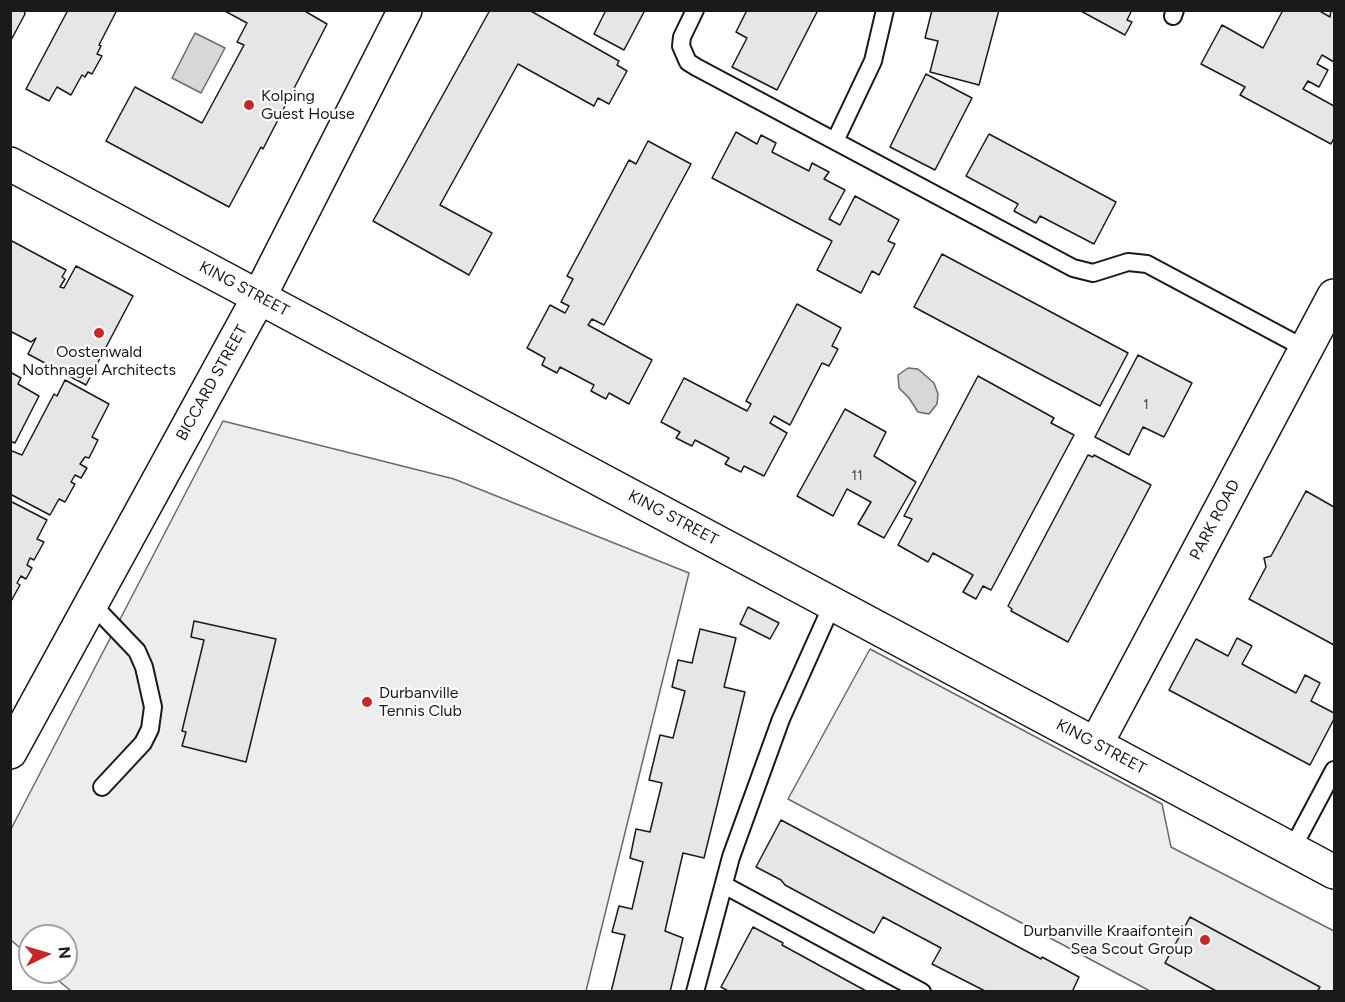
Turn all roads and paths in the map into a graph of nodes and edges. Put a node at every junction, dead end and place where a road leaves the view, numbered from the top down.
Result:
1 (405, 10) edge
2 (695, 10) edge
3 (885, 10) edge
4 (835, 141) junction
5 (10, 164) edge
6 (1335, 296) edge
7 (259, 297) junction
8 (1306, 349) junction
9 (91, 603) junction
10 (833, 603) junction
11 (1096, 744) junction
12 (10, 752) edge
13 (1335, 770) edge
14 (102, 787) dead end
15 (1292, 849) junction
16 (1335, 872) edge
17 (724, 885) junction
18 (695, 992) edge
19 (922, 992) edge

1 - 7 street, BICCARD STREET
2 - 4 lane
3 - 4 lane
4 - 8 lane
5 - 7 street, KING STREET
6 - 8 street, PARK ROAD
7 - 9 street, BICCARD STREET
7 - 10 street, KING STREET
8 - 11 street, PARK ROAD
9 - 12 street, BICCARD STREET
9 - 14 lane
10 - 11 street, KING STREET
10 - 17 lane
11 - 15 street, KING STREET
13 - 15 lane
15 - 16 street, KING STREET
17 - 18 lane
17 - 19 lane

